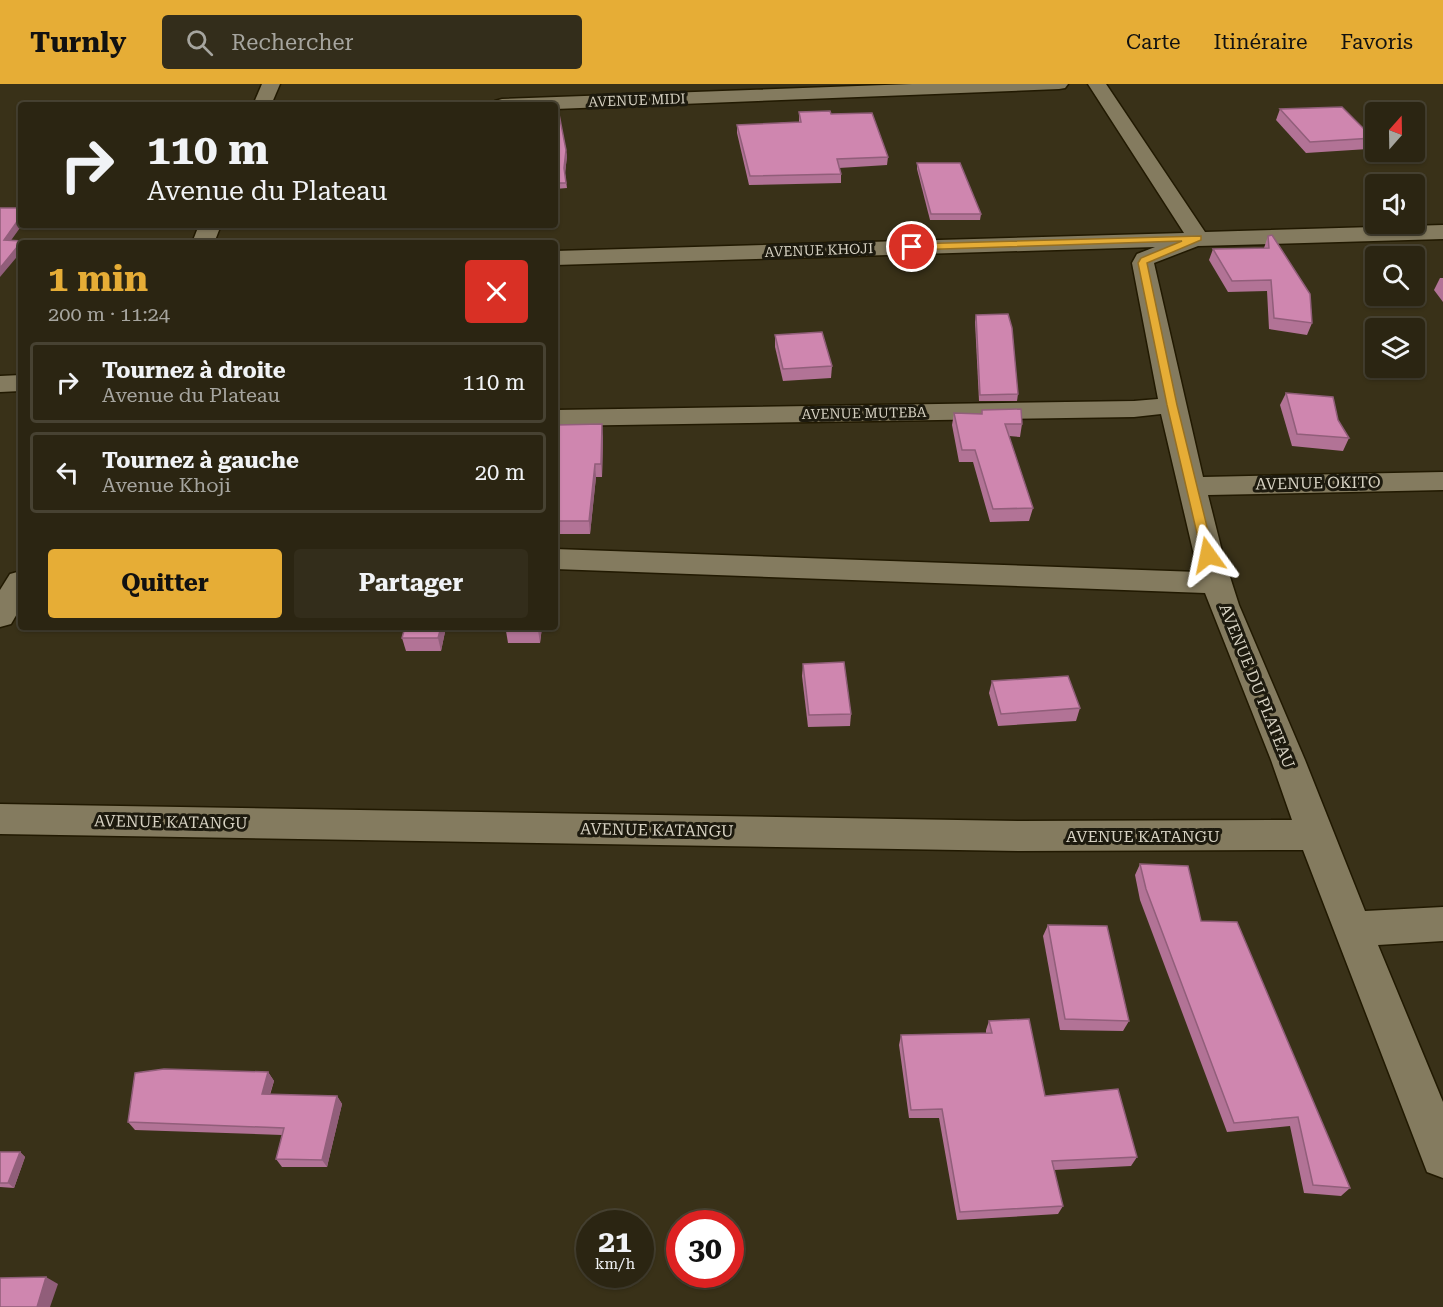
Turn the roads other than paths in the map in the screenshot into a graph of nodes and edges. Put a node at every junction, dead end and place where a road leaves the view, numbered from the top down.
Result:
1 (271, 84) edge
2 (1059, 84) edge
3 (1097, 84) edge
4 (263, 102) edge
5 (558, 103) edge
6 (1443, 232) edge
7 (1198, 238) junction
8 (558, 258) edge
9 (18, 383) edge
10 (0, 384) edge
11 (1172, 405) junction
12 (558, 418) edge
13 (1443, 481) edge
14 (1193, 486) junction
15 (558, 559) edge
16 (1217, 583) junction
17 (18, 586) edge
18 (0, 616) edge
19 (0, 819) edge
20 (1315, 835) junction
21 (1443, 924) edge
22 (1353, 929) junction
23 (1443, 1156) edge

1 - 4 street
2 - 5 street, AVENUE MIDI
3 - 7 street
6 - 7 street, AVENUE KHOJI
7 - 8 street, AVENUE KHOJI
7 - 11 street, AVENUE DU PLATEAU
9 - 10 street
11 - 12 street, AVENUE MUTEBA
11 - 14 street, AVENUE DU PLATEAU
13 - 14 street, AVENUE OKITO
14 - 16 street, AVENUE DU PLATEAU
15 - 16 street
16 - 20 street, AVENUE DU PLATEAU
17 - 18 street
19 - 20 street, AVENUE KATANGU
20 - 22 street, AVENUE DU PLATEAU
21 - 22 street
22 - 23 street, AVENUE DU PLATEAU

